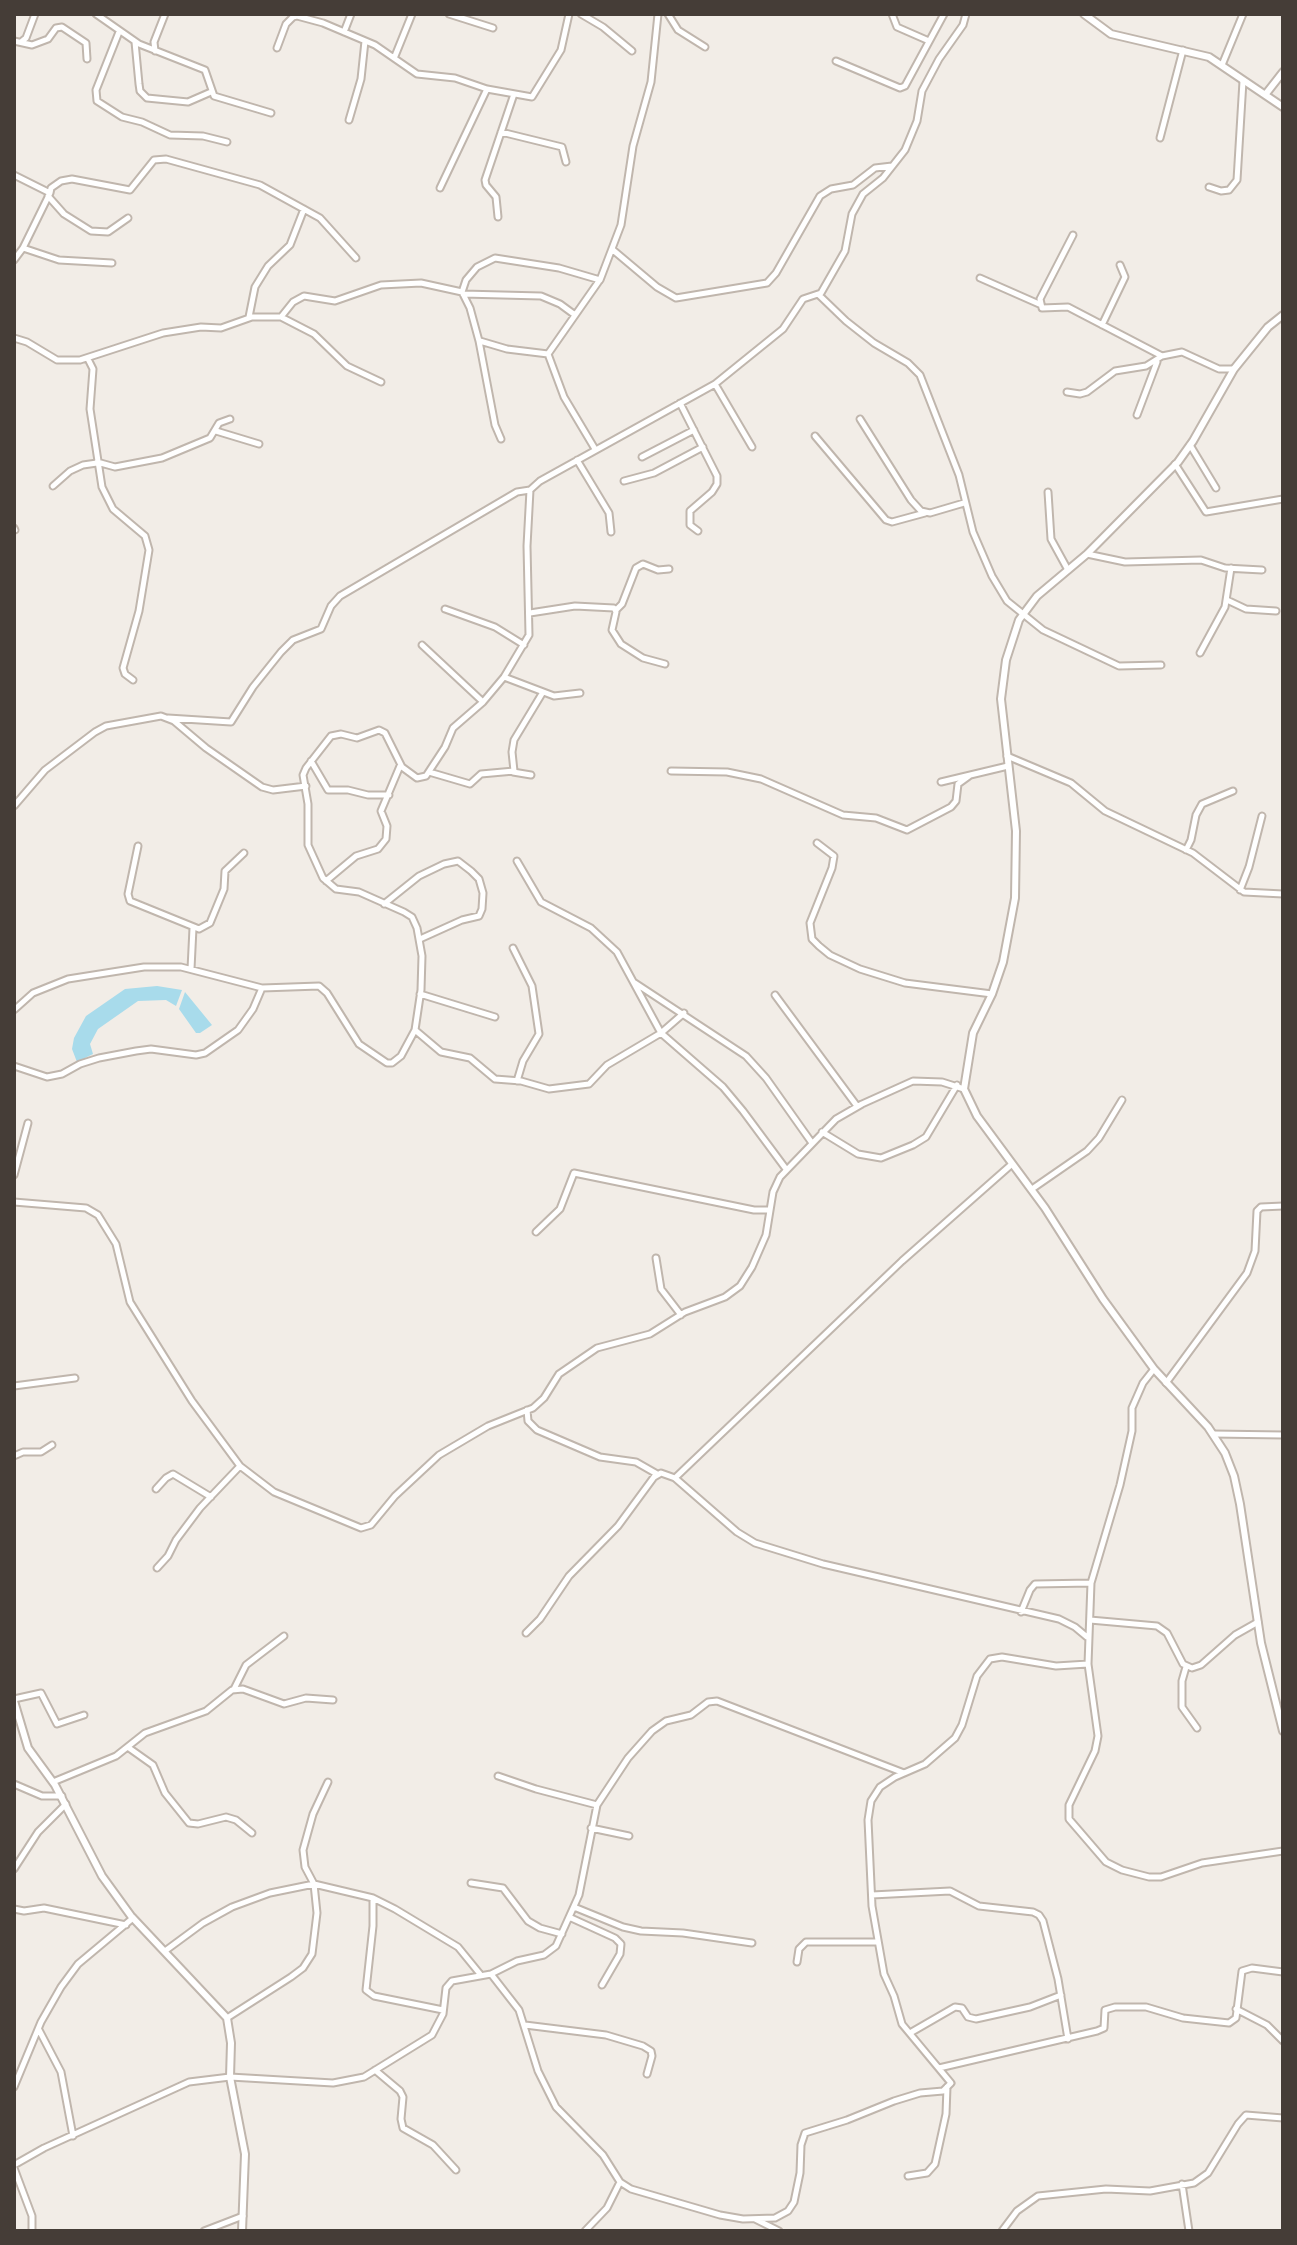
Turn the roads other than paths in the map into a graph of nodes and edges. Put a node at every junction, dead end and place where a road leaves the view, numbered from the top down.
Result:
1 (35, 14) edge
2 (96, 14) edge
3 (165, 14) edge
4 (351, 14) edge
5 (412, 14) edge
6 (449, 14) edge
7 (569, 14) edge
8 (581, 14) edge
9 (658, 14) edge
10 (668, 14) edge
11 (892, 14) edge
12 (944, 14) edge
13 (966, 14) edge
14 (1084, 14) edge
15 (1243, 14) edge
16 (457, 15) edge
17 (493, 28) dead end
18 (119, 32) junction
19 (344, 32) junction
20 (135, 41) junction
21 (365, 41) junction
22 (929, 41) junction
23 (17, 42) edge
24 (705, 47) dead end
25 (277, 48) dead end
26 (1184, 49) junction
27 (155, 51) junction
28 (632, 51) dead end
29 (395, 56) junction
30 (87, 59) dead end
31 (836, 61) dead end
32 (1222, 65) junction
33 (1283, 72) edge
34 (1243, 81) junction
35 (487, 89) junction
36 (211, 92) junction
37 (514, 94) junction
38 (1265, 95) junction
39 (1283, 107) edge
40 (271, 113) dead end
41 (349, 120) dead end
42 (501, 132) junction
43 (1160, 138) dead end
44 (227, 142) dead end
45 (566, 162) dead end
46 (893, 166) junction
47 (14, 175) edge
48 (1209, 187) dead end
49 (440, 188) dead end
50 (49, 194) junction
51 (304, 209) junction
52 (498, 217) dead end
53 (128, 218) dead end
54 (1073, 235) dead end
55 (23, 248) junction
56 (613, 250) junction
57 (356, 258) dead end
58 (14, 260) edge
59 (112, 263) dead end
60 (1120, 265) dead end
61 (980, 278) dead end
62 (600, 280) junction
63 (462, 293) junction
64 (819, 295) junction
65 (1039, 305) junction
66 (575, 315) junction
67 (1283, 315) edge
68 (249, 317) junction
69 (281, 317) junction
70 (1102, 325) junction
71 (14, 338) edge
72 (479, 341) junction
73 (548, 354) junction
74 (1160, 358) junction
75 (88, 359) junction
76 (1234, 369) junction
77 (381, 382) dead end
78 (715, 384) junction
79 (1067, 392) dead end
80 (680, 403) junction
81 (1137, 415) dead end
82 (230, 419) dead end
83 (860, 419) dead end
84 (694, 430) junction
85 (216, 431) junction
86 (815, 436) dead end
87 (501, 439) dead end
88 (259, 444) dead end
89 (1190, 445) junction
90 (703, 447) junction
91 (752, 447) dead end
92 (595, 449) junction
93 (642, 457) dead end
94 (577, 460) junction
95 (97, 463) junction
96 (1175, 464) junction
97 (624, 481) dead end
98 (53, 486) dead end
99 (1216, 488) dead end
100 (530, 490) junction
101 (1048, 492) dead end
102 (1283, 499) edge
103 (964, 503) junction
104 (926, 513) junction
105 (698, 531) dead end
106 (611, 532) dead end
107 (1087, 554) junction
108 (1231, 568) junction
109 (669, 569) dead end
110 (1068, 570) junction
111 (1262, 570) dead end
112 (1227, 600) junction
113 (445, 609) dead end
114 (616, 610) junction
115 (1276, 611) dead end
116 (530, 613) junction
117 (1022, 616) junction
118 (422, 645) dead end
119 (524, 645) junction
120 (1200, 653) dead end
121 (665, 664) dead end
122 (1161, 665) dead end
123 (504, 677) junction
124 (133, 680) dead end
125 (543, 692) junction
126 (580, 693) dead end
127 (483, 702) junction
128 (168, 718) junction
129 (1007, 756) junction
130 (311, 760) junction
131 (401, 765) junction
132 (1008, 766) junction
133 (671, 771) dead end
134 (429, 772) junction
135 (512, 772) junction
136 (531, 775) dead end
137 (969, 776) junction
138 (941, 782) dead end
139 (306, 786) junction
140 (1233, 791) dead end
141 (389, 795) junction
142 (14, 806) edge
143 (1262, 816) dead end
144 (817, 843) dead end
145 (138, 846) dead end
146 (1186, 850) junction
147 (244, 853) dead end
148 (517, 861) dead end
149 (326, 881) junction
150 (1240, 890) junction
151 (1283, 894) edge
152 (384, 905) junction
153 (193, 928) junction
154 (420, 939) junction
155 (513, 948) dead end
156 (191, 969) junction
157 (634, 983) junction
158 (262, 988) junction
159 (420, 994) junction
160 (992, 994) junction
161 (775, 995) dead end
162 (14, 1010) edge
163 (684, 1013) junction
164 (495, 1017) dead end
165 (415, 1030) junction
166 (661, 1033) junction
167 (14, 1066) edge
168 (517, 1081) junction
169 (960, 1087) junction
170 (1122, 1100) dead end
171 (857, 1106) junction
172 (28, 1123) dead end
173 (822, 1132) junction
174 (812, 1143) junction
175 (1012, 1164) junction
176 (786, 1169) junction
177 (14, 1175) edge
178 (1032, 1189) junction
179 (14, 1202) edge
180 (1283, 1206) edge
181 (769, 1210) junction
182 (536, 1232) dead end
183 (656, 1258) dead end
184 (681, 1315) junction
185 (1154, 1369) junction
186 (75, 1378) dead end
187 (1166, 1383) junction
188 (14, 1386) edge
189 (527, 1410) junction
190 (1213, 1434) junction
191 (1283, 1435) edge
192 (52, 1445) dead end
193 (14, 1456) edge
194 (240, 1466) junction
195 (657, 1474) junction
196 (675, 1478) junction
197 (156, 1489) dead end
198 (211, 1497) junction
199 (157, 1568) dead end
200 (1091, 1583) junction
201 (1021, 1612) junction
202 (1090, 1620) junction
203 (1258, 1622) junction
204 (526, 1633) dead end
205 (284, 1636) dead end
206 (1088, 1638) junction
207 (1088, 1664) junction
208 (1186, 1667) junction
209 (234, 1689) junction
210 (14, 1700) edge
211 (333, 1700) dead end
212 (84, 1715) dead end
213 (17, 1719) edge
214 (1197, 1728) dead end
215 (1283, 1731) edge
216 (129, 1748) junction
217 (905, 1774) junction
218 (498, 1776) dead end
219 (53, 1782) junction
220 (328, 1782) dead end
221 (14, 1784) edge
222 (62, 1796) junction
223 (66, 1804) junction
224 (597, 1805) junction
225 (591, 1828) junction
226 (252, 1833) dead end
227 (629, 1836) dead end
228 (1283, 1851) edge
229 (14, 1869) edge
230 (471, 1883) dead end
231 (314, 1884) junction
232 (872, 1895) junction
233 (373, 1898) junction
234 (574, 1907) junction
235 (14, 1909) edge
236 (569, 1917) junction
237 (133, 1918) junction
238 (126, 1925) junction
239 (562, 1934) junction
240 (878, 1942) junction
241 (752, 1943) dead end
242 (165, 1951) junction
243 (797, 1962) dead end
244 (1283, 1972) edge
245 (491, 1974) junction
246 (480, 1975) junction
247 (602, 1985) dead end
248 (1061, 1995) junction
249 (1236, 2009) junction
250 (443, 2010) junction
251 (227, 2018) junction
252 (525, 2025) junction
253 (38, 2029) junction
254 (909, 2033) junction
255 (1068, 2039) junction
256 (1283, 2041) edge
257 (939, 2068) junction
258 (375, 2070) junction
259 (647, 2074) dead end
260 (230, 2077) junction
261 (947, 2086) junction
262 (14, 2087) edge
263 (1283, 2118) edge
264 (73, 2136) junction
265 (14, 2166) edge
266 (456, 2170) dead end
267 (908, 2176) dead end
268 (620, 2182) junction
269 (1181, 2183) junction
270 (243, 2216) junction
271 (752, 2217) junction
272 (32, 2231) edge
273 (204, 2231) edge
274 (242, 2231) edge
275 (585, 2231) edge
276 (779, 2231) edge
277 (1002, 2231) edge
278 (1189, 2231) edge

1 - 23 street
2 - 18 street
3 - 27 street
4 - 19 street
5 - 29 street
6 - 16 street
7 - 37 street
8 - 28 street
9 - 56 street
10 - 24 street
11 - 22 street
12 - 22 street
13 - 46 street
14 - 26 street
15 - 32 street
16 - 17 street
18 - 20 street
18 - 44 street
19 - 21 street
19 - 25 street
20 - 27 street
20 - 36 street
21 - 29 street
21 - 41 street
22 - 31 street
23 - 30 street
26 - 32 street
26 - 43 street
27 - 36 street
29 - 35 street
32 - 34 street
33 - 38 street
34 - 38 street
34 - 48 street
35 - 37 street
35 - 49 street
36 - 40 street
37 - 42 street
38 - 39 street
42 - 45 street
42 - 52 street
46 - 56 street
46 - 64 street
47 - 50 street
50 - 51 street
50 - 53 street
50 - 55 street
51 - 57 street
51 - 68 street
54 - 65 street
55 - 58 street
55 - 59 street
56 - 62 street
60 - 70 street
61 - 65 street
62 - 63 street
62 - 66 street
63 - 66 street
63 - 69 street
63 - 72 street
64 - 78 street
64 - 103 street
65 - 70 street
66 - 73 street
67 - 76 street
68 - 69 street
68 - 75 street
69 - 77 street
70 - 74 street
71 - 75 street
72 - 73 street
72 - 87 street
73 - 92 street
74 - 76 street
74 - 79 street
74 - 81 street
75 - 95 street
76 - 89 street
78 - 80 street
78 - 91 street
80 - 84 street
80 - 92 street
82 - 85 street
83 - 104 street
84 - 90 street
84 - 93 street
85 - 88 street
85 - 95 street
86 - 104 street
89 - 96 street
89 - 99 street
90 - 97 street
90 - 105 street
92 - 94 street
94 - 100 street
94 - 106 street
95 - 98 street
95 - 124 street
96 - 102 street
96 - 107 street
100 - 116 street
100 - 128 street
101 - 110 street
103 - 104 street
103 - 117 street
107 - 108 street
107 - 110 street
108 - 111 street
108 - 112 street
109 - 114 street
110 - 117 street
112 - 115 street
112 - 120 street
113 - 119 street
114 - 116 street
114 - 121 street
116 - 119 street
117 - 122 street
117 - 129 street
118 - 127 street
119 - 123 street
123 - 125 street
123 - 127 street
125 - 126 street
125 - 135 street
127 - 134 street
128 - 139 street
128 - 142 street
129 - 132 street
129 - 146 street
130 - 131 street
130 - 139 street
130 - 141 street
131 - 134 street
131 - 141 street
132 - 137 street
132 - 160 street
133 - 137 street
134 - 135 street
135 - 136 street
137 - 138 street
139 - 149 street
140 - 146 street
141 - 149 street
143 - 150 street
144 - 160 street
145 - 153 street
146 - 150 street
147 - 153 street
148 - 157 street
149 - 152 street
150 - 151 street
152 - 154 street
152 - 154 street
153 - 156 street
154 - 159 street
155 - 168 street
156 - 158 street
156 - 162 street
157 - 163 street
157 - 166 street
158 - 165 street
158 - 167 street
159 - 164 street
159 - 165 street
160 - 169 street
161 - 171 street
163 - 166 street
163 - 174 street
165 - 168 street
166 - 168 street
166 - 176 street
169 - 171 street
169 - 173 street
169 - 175 street
170 - 178 street
171 - 173 street
172 - 177 street
173 - 174 street
174 - 176 street
175 - 178 street
175 - 196 street
176 - 181 street
178 - 185 street
179 - 194 street
180 - 187 street
181 - 182 street
181 - 184 street
183 - 184 street
184 - 189 street
185 - 187 street
185 - 200 street
186 - 188 street
187 - 190 street
189 - 194 street
189 - 195 street
190 - 191 street
190 - 203 street
192 - 193 street
194 - 198 street
195 - 196 street
195 - 204 street
196 - 201 street
197 - 198 street
198 - 199 street
200 - 201 street
200 - 202 street
201 - 206 street
202 - 206 street
202 - 208 street
203 - 208 street
203 - 215 street
205 - 209 street
206 - 207 street
207 - 217 street
207 - 228 street
208 - 214 street
209 - 211 street
209 - 216 street
210 - 212 street
210 - 213 street
213 - 219 street
216 - 219 street
216 - 226 street
217 - 224 street
217 - 232 street
218 - 224 street
219 - 222 street
220 - 231 street
221 - 222 street
222 - 223 street
223 - 229 street
223 - 237 street
224 - 225 street
225 - 227 street
225 - 234 street
230 - 239 street
231 - 233 street
231 - 242 street
231 - 251 street
232 - 240 street
232 - 248 street
233 - 246 street
233 - 250 street
234 - 236 street
234 - 241 street
235 - 238 street
236 - 239 street
236 - 247 street
237 - 238 street
237 - 242 street
238 - 253 street
239 - 245 street
240 - 243 street
240 - 254 street
242 - 251 street
244 - 249 street
245 - 246 street
245 - 252 street
246 - 250 street
248 - 254 street
248 - 255 street
249 - 255 street
249 - 256 street
250 - 258 street
251 - 260 street
252 - 259 street
252 - 268 street
253 - 262 street
253 - 264 street
254 - 257 street
255 - 257 street
257 - 261 street
258 - 260 street
258 - 266 street
260 - 264 street
260 - 270 street
261 - 267 street
261 - 271 street
263 - 269 street
264 - 265 street
265 - 272 street
268 - 271 street
268 - 275 street
269 - 277 street
269 - 278 street
270 - 273 street
270 - 274 street
271 - 276 street

